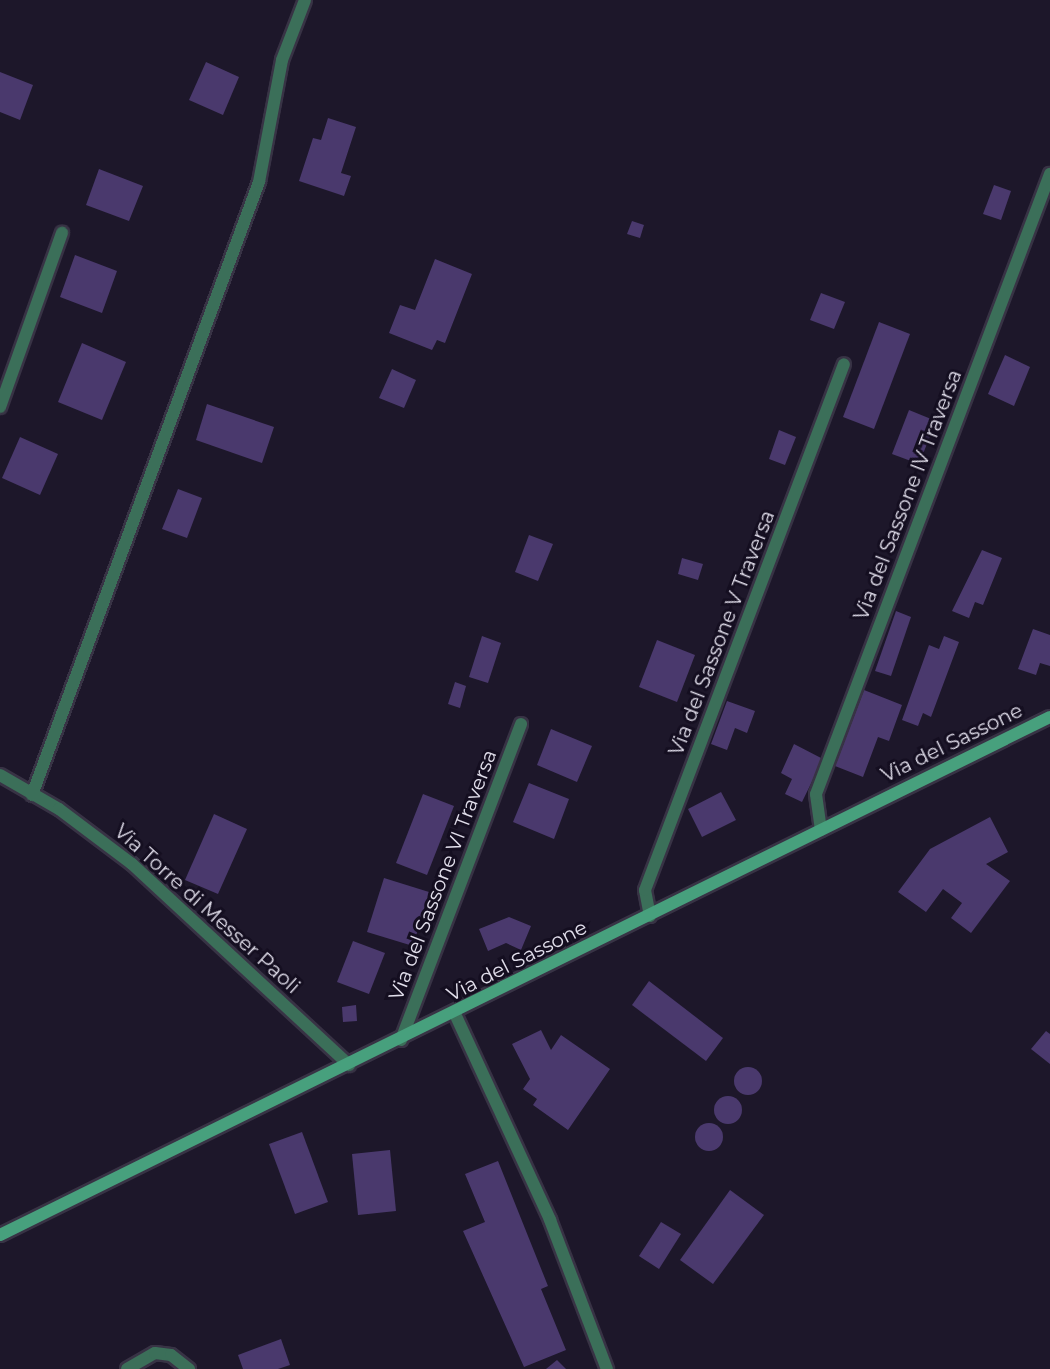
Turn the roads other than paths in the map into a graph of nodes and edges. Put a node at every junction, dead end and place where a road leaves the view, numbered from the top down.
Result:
1 (304, 0) edge
2 (1050, 174) edge
3 (62, 233) dead end
4 (844, 364) dead end
5 (0, 407) edge
6 (1050, 717) edge
7 (521, 724) dead end
8 (0, 775) edge
9 (32, 795) junction
10 (821, 830) junction
11 (650, 916) junction
12 (455, 1014) junction
13 (401, 1040) junction
14 (349, 1065) junction
15 (0, 1235) edge
16 (127, 1369) edge
17 (189, 1369) edge
18 (607, 1369) edge

1 - 9 street
2 - 10 street, Via del Sassone IV Traversa
3 - 5 street
4 - 11 street, Via del Sassone V Traversa
6 - 10 main road, Via del Sassone
7 - 13 street, Via del Sassone VI Traversa
8 - 9 street, Via Torre di Messer Paoli
9 - 14 street, Via Torre di Messer Paoli
10 - 11 main road, Via del Sassone
11 - 12 main road, Via del Sassone
12 - 13 main road, Via del Sassone
12 - 18 street
13 - 14 main road, Via del Sassone
14 - 15 main road, Via del Sassone
16 - 17 street

